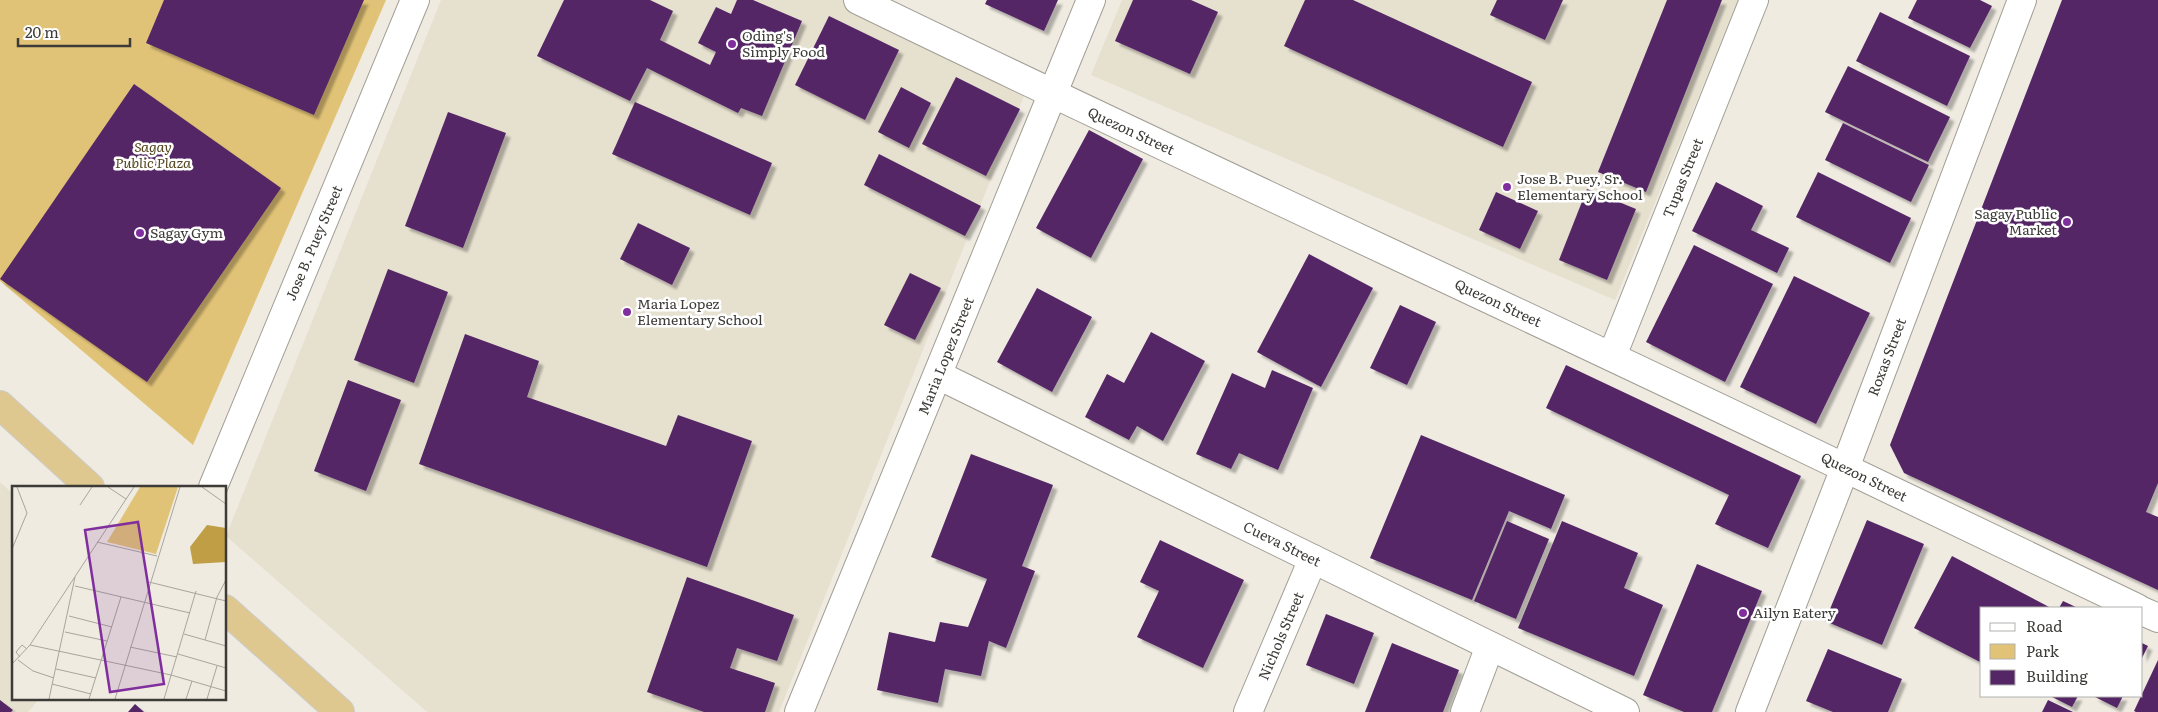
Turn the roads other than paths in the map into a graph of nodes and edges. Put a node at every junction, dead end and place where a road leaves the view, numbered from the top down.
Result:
1 (415, 0) edge
2 (858, 0) edge
3 (1091, 0) edge
4 (1754, 0) edge
5 (2022, 0) edge
6 (1052, 94) junction
7 (1612, 356) junction
8 (938, 375) junction
9 (0, 405) edge
10 (1845, 468) junction
11 (89, 486) edge
12 (213, 486) edge
13 (1314, 559) junction
14 (2135, 607) edge
15 (226, 610) edge
16 (2143, 611) edge
17 (2158, 618) edge
18 (1490, 646) junction
19 (340, 712) edge
20 (799, 712) edge
21 (1248, 712) edge
22 (1466, 712) edge
23 (1625, 712) edge
24 (1750, 712) edge

1 - 12 street, Jose B. Puey Street
2 - 6 street, Quezon Street
3 - 6 street, Maria Lopez Street
4 - 7 street, Tupas Street
5 - 10 street, Roxas Street
6 - 7 street, Quezon Street
6 - 8 street, Maria Lopez Street
7 - 10 street, Quezon Street
8 - 13 street, Cueva Street
8 - 20 street, Maria Lopez Street
9 - 11 highway
10 - 14 street, Quezon Street
10 - 24 street, Roxas Street
13 - 18 street, Cueva Street
13 - 21 street, Nichols Street
15 - 19 highway
16 - 17 street
18 - 22 street
18 - 23 street, Cueva Street

